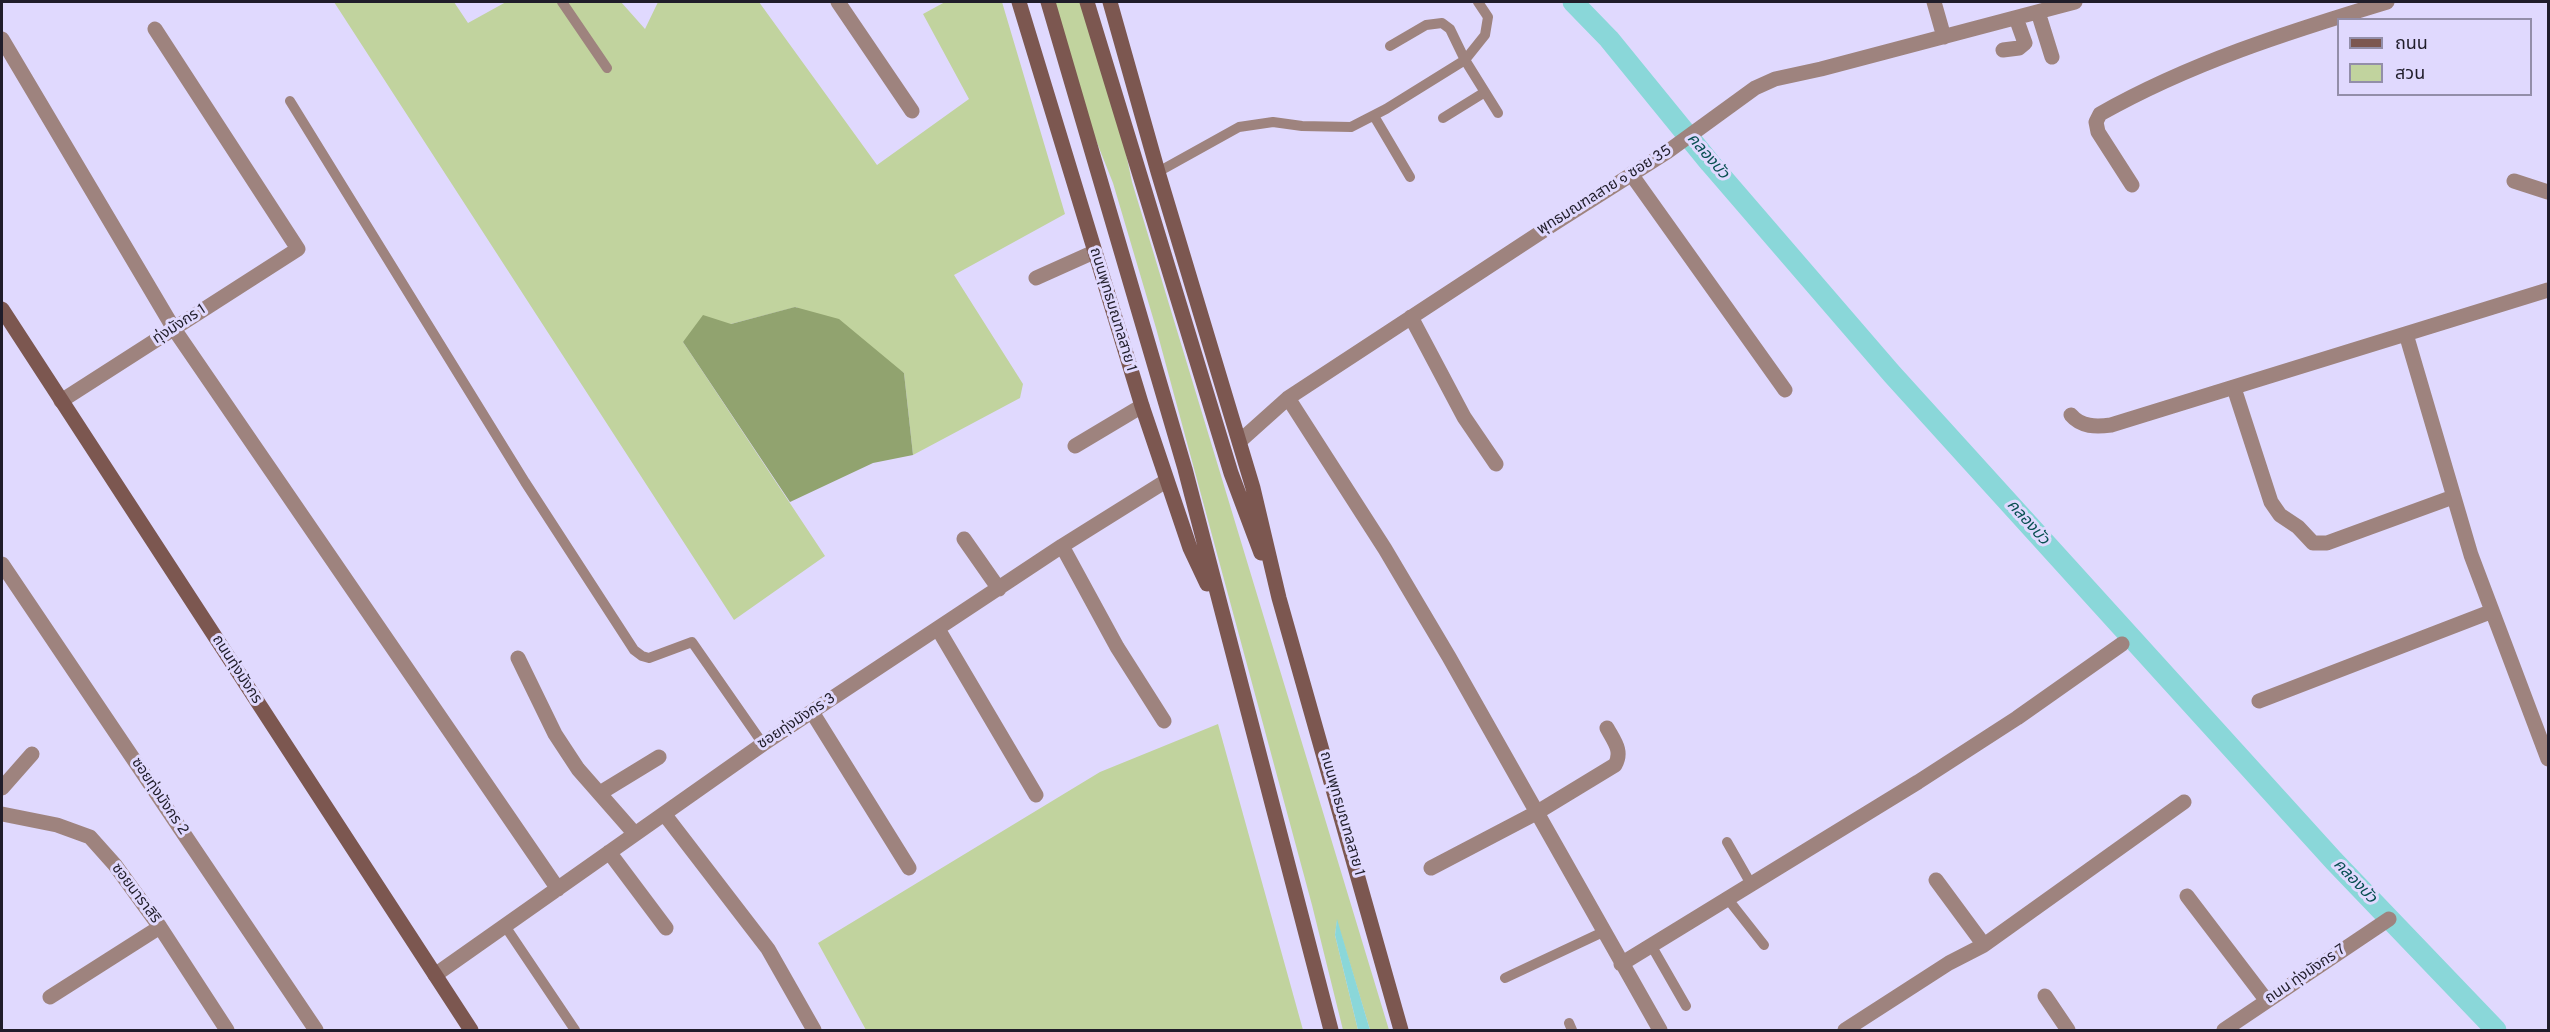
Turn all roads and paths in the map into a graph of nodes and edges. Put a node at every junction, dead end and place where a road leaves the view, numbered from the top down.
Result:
1 (562, 2) edge
2 (838, 2) edge
3 (1019, 2) edge
4 (1048, 2) edge
5 (1087, 2) edge
6 (1110, 2) edge
7 (1478, 2) edge
8 (1934, 2) edge
9 (2075, 2) edge
10 (2387, 2) edge
11 (2038, 12) junction
12 (2016, 18) junction
13 (155, 29) dead end
14 (1944, 37) junction
15 (2, 39) edge
16 (1390, 46) dead end
17 (2003, 50) dead end
18 (2052, 57) dead end
19 (1466, 60) junction
20 (607, 68) dead end
21 (1485, 92) junction
22 (290, 101) dead end
23 (912, 111) dead end
24 (1498, 113) dead end
25 (1374, 116) junction
26 (1443, 118) dead end
27 (1158, 172) junction
28 (1631, 174) junction
29 (1410, 177) dead end
30 (2514, 181) dead end
31 (2132, 185) dead end
32 (2548, 192) edge
33 (1094, 252) junction
34 (1036, 278) dead end
35 (2548, 290) edge
36 (2, 309) edge
37 (1411, 317) junction
38 (174, 329) junction
39 (2406, 334) junction
40 (2234, 388) junction
41 (1785, 390) dead end
42 (1288, 399) junction
43 (61, 401) junction
44 (1142, 406) junction
45 (2070, 415) dead end
46 (1240, 441) junction
47 (1076, 446) dead end
48 (1496, 464) dead end
49 (1166, 481) junction
50 (2453, 497) junction
51 (964, 539) dead end
52 (1062, 546) junction
53 (2, 564) edge
54 (999, 589) junction
55 (1279, 598) junction
56 (2490, 612) junction
57 (1221, 614) junction
58 (938, 630) junction
59 (2122, 644) dead end
60 (518, 658) dead end
61 (2259, 701) dead end
62 (812, 712) junction
63 (1164, 721) dead end
64 (1607, 728) dead end
65 (763, 744) junction
66 (32, 754) dead end
67 (659, 757) dead end
68 (2548, 759) edge
69 (2, 788) edge
70 (600, 793) junction
71 (1036, 795) dead end
72 (2184, 802) dead end
73 (1536, 813) junction
74 (2, 814) edge
75 (665, 815) junction
76 (635, 834) junction
77 (1727, 842) dead end
78 (609, 852) junction
79 (909, 868) dead end
80 (1431, 868) dead end
81 (1936, 880) dead end
82 (1751, 884) junction
83 (558, 889) junction
84 (2187, 896) dead end
85 (1727, 898) junction
86 (2389, 919) dead end
87 (505, 926) junction
88 (160, 927) junction
89 (666, 928) dead end
90 (1603, 932) junction
91 (1651, 945) junction
92 (1764, 945) dead end
93 (1984, 945) junction
94 (1621, 964) junction
95 (435, 975) junction
96 (1505, 978) dead end
97 (2045, 996) dead end
98 (50, 998) dead end
99 (2267, 1001) junction
100 (1686, 1006) dead end
101 (226, 1030) edge
102 (316, 1030) edge
103 (471, 1030) edge
104 (574, 1030) edge
105 (814, 1030) edge
106 (1330, 1030) edge
107 (1401, 1030) edge
108 (1660, 1030) edge
109 (1845, 1030) edge
110 (2068, 1030) edge
111 (2224, 1030) edge

1 - 20 lane
2 - 23 street
3 - 33 main road, ถนนพุทธมณฑลสาย 1
4 - 57 main road, ถนนพุทธมณฑลสาย 1
5 - 55 main road, ถนนพุทธมณฑลสาย 1
6 - 27 main road, ถนนพุทธมณฑลสาย 1
7 - 19 lane
8 - 14 street
9 - 11 street, พุทธมณฑลสาย ๑ ซอย 35
10 - 31 street
11 - 12 street, พุทธมณฑลสาย ๑ ซอย 35
11 - 18 street
12 - 14 street, พุทธมณฑลสาย ๑ ซอย 35
12 - 17 street
13 - 38 street, ทุ่งมังกร 1
14 - 28 street, พุทธมณฑลสาย ๑ ซอย 35
15 - 38 street
16 - 19 lane
19 - 21 lane
19 - 25 lane
21 - 24 lane
21 - 26 lane
22 - 65 lane
25 - 27 lane
25 - 29 lane
27 - 46 main road, ถนนพุทธมณฑลสาย 1
28 - 37 street, พุทธมณฑลสาย ๑ ซอย 35
28 - 41 street
30 - 32 street
33 - 34 street
33 - 44 main road, ถนนพุทธมณฑลสาย 1
35 - 39 street
36 - 43 main road, ถนนทุ่งมังกร
37 - 42 street, พุทธมณฑลสาย ๑ ซอย 35
37 - 48 street
38 - 43 street, ทุ่งมังกร 1
38 - 83 street
39 - 40 street
39 - 50 street
40 - 45 street
40 - 50 street
42 - 46 street, พุทธมณฑลสาย ๑ ซอย 35
42 - 73 street
43 - 95 main road, ถนนทุ่งมังกร
44 - 47 street
44 - 49 main road, ถนนพุทธมณฑลสาย 1
46 - 55 main road, ถนนพุทธมณฑลสาย 1
49 - 52 street, ซอยทุ่งมังกร 3
49 - 57 main road, ถนนพุทธมณฑลสาย 1
50 - 56 street
51 - 54 street
52 - 54 street, ซอยทุ่งมังกร 3
52 - 63 street
53 - 102 street, ซอยทุ่งมังกร 2
54 - 58 street, ซอยทุ่งมังกร 3
55 - 107 main road, ถนนพุทธมณฑลสาย 1
56 - 61 street
56 - 68 street
57 - 106 main road, ถนนพุทธมณฑลสาย 1
58 - 62 street, ซอยทุ่งมังกร 3
58 - 71 street
59 - 82 street
60 - 70 street
62 - 65 street, ซอยทุ่งมังกร 3
62 - 79 street
64 - 73 street
65 - 75 street, ซอยทุ่งมังกร 3
66 - 69 street
67 - 70 street
70 - 76 street
72 - 93 street
73 - 80 street
73 - 90 street
74 - 88 street, ซอยนาราสิริ
75 - 76 street, ซอยทุ่งมังกร 3
75 - 105 street
76 - 78 street, ซอยทุ่งมังกร 3
77 - 82 lane
78 - 83 street, ซอยทุ่งมังกร 3
78 - 89 street
81 - 93 street
82 - 85 street
83 - 87 street, ซอยทุ่งมังกร 3
84 - 99 street
85 - 91 street
85 - 92 lane
86 - 99 street, ถนน ทุ่งมังกร 7
87 - 95 street, ซอยทุ่งมังกร 3
87 - 104 lane
88 - 98 street
88 - 101 street, ซอยนาราสิริ
90 - 94 street
90 - 96 lane
91 - 94 street
91 - 100 lane
93 - 109 street
94 - 108 street
95 - 103 main road, ถนนทุ่งมังกร
97 - 110 street
99 - 111 street, ถนน ทุ่งมังกร 7

